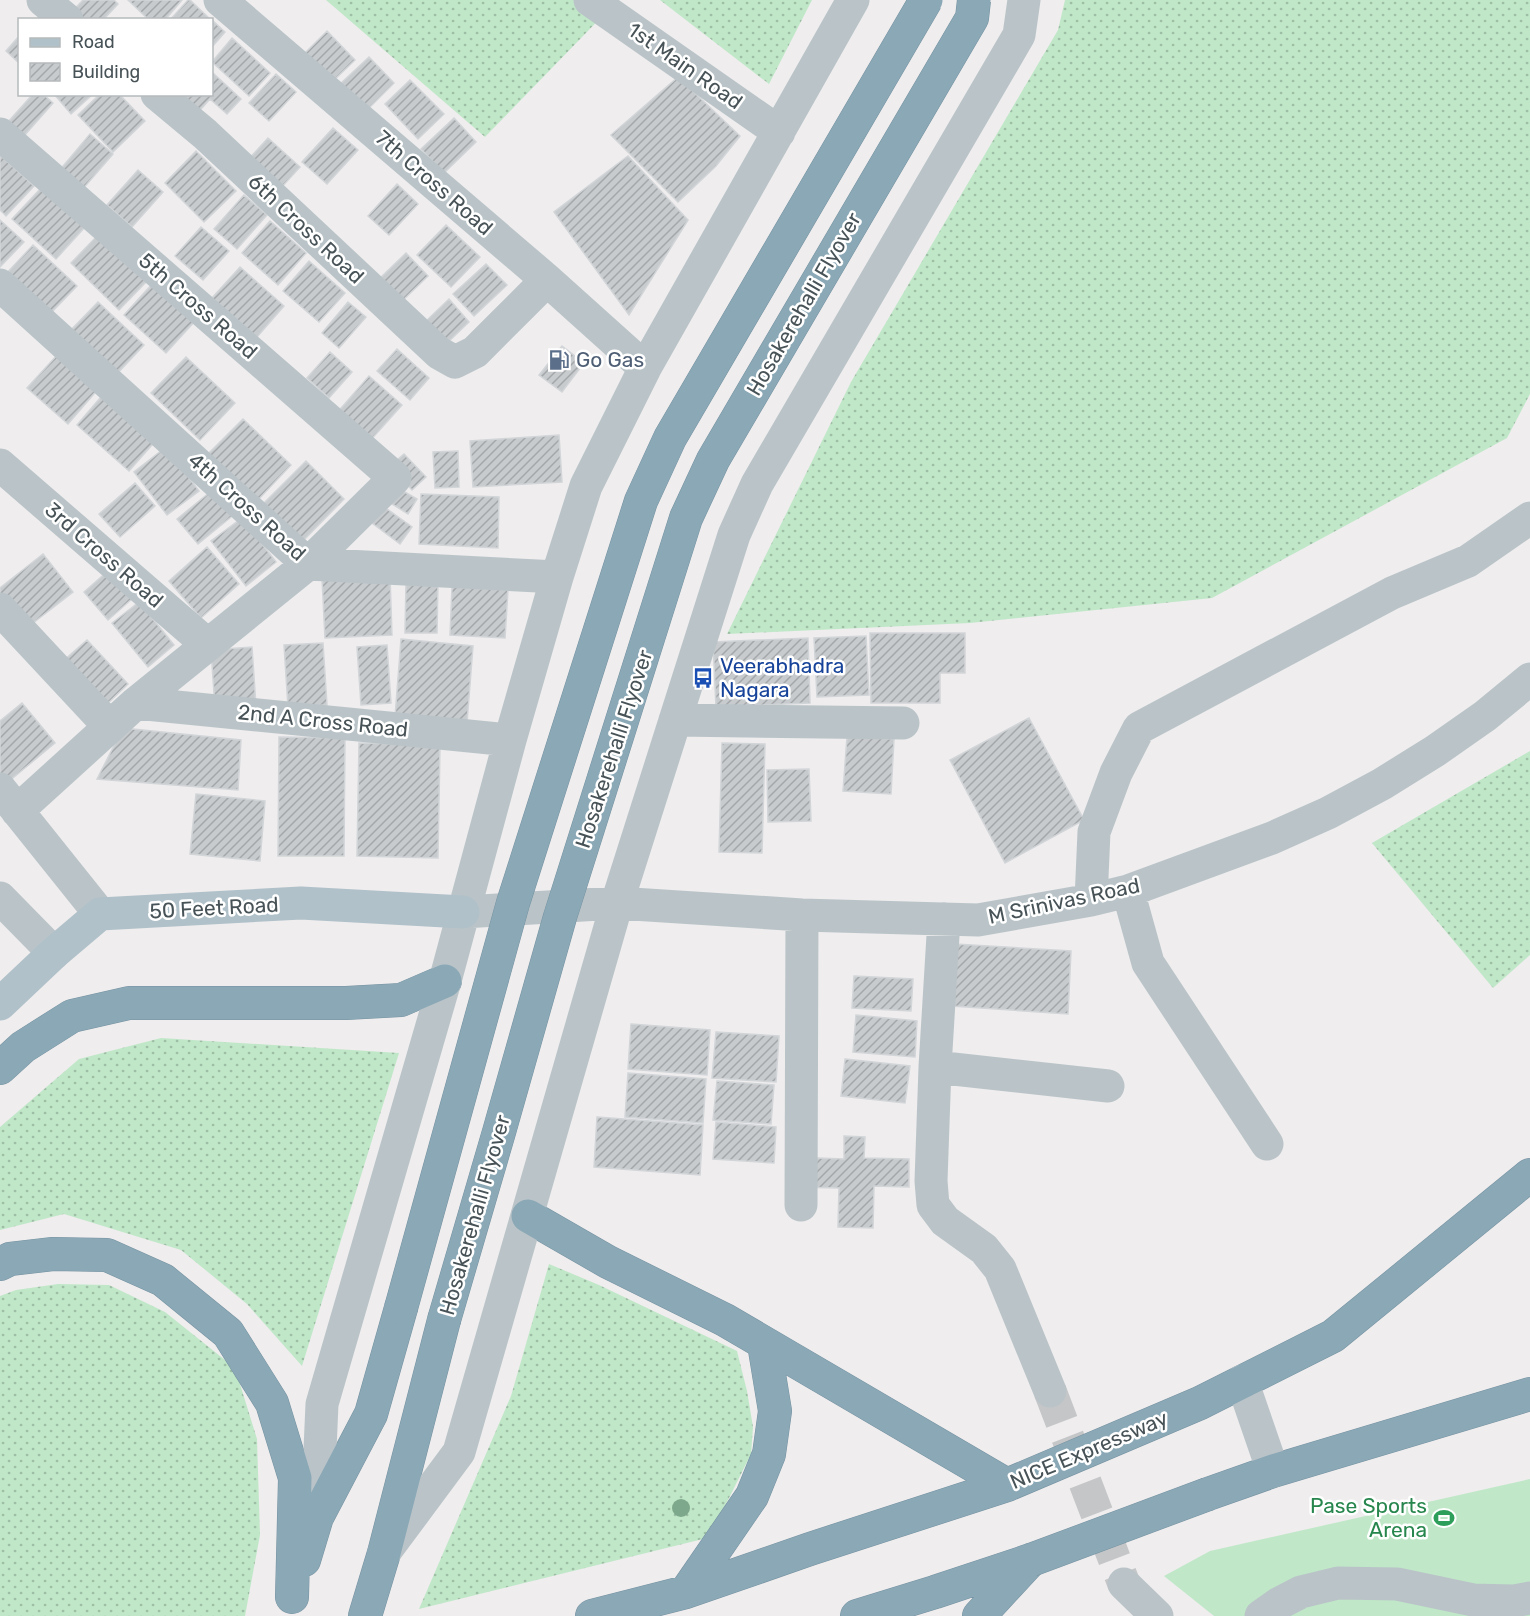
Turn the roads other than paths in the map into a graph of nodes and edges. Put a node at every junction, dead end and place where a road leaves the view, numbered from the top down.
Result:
1 (43, 0) edge
2 (220, 0) edge
3 (590, 0) edge
4 (853, 0) edge
5 (926, 0) edge
6 (974, 0) edge
7 (1024, 0) edge
8 (65, 18) edge
9 (160, 96) edge
10 (779, 132) junction
11 (0, 134) edge
12 (548, 280) junction
13 (0, 285) edge
14 (645, 368) junction
15 (0, 465) edge
16 (1530, 518) edge
17 (308, 564) junction
18 (557, 577) junction
19 (0, 609) edge
20 (208, 645) junction
21 (1530, 679) edge
22 (136, 703) junction
23 (675, 720) junction
24 (903, 723) dead end
25 (110, 727) junction
26 (510, 740) junction
27 (8, 800) edge
28 (1128, 891) junction
29 (0, 898) edge
30 (1091, 900) junction
31 (617, 903) junction
32 (463, 912) junction
33 (99, 914) junction
34 (802, 915) junction
35 (944, 919) junction
36 (54, 953) junction
37 (445, 981) junction
38 (0, 1004) edge
39 (935, 1067) junction
40 (0, 1068) edge
41 (1108, 1086) dead end
42 (1267, 1144) dead end
43 (1530, 1175) edge
44 (801, 1205) dead end
45 (528, 1216) junction
46 (0, 1264) edge
47 (764, 1344) junction
48 (1242, 1381) junction
49 (1050, 1390) tunnel mouth
50 (1530, 1394) edge
51 (1273, 1471) junction
52 (1007, 1485) junction
53 (317, 1517) junction
54 (384, 1553) junction
55 (1031, 1560) junction
56 (1124, 1584) tunnel mouth
57 (686, 1592) junction
58 (1530, 1598) edge
59 (289, 1607) edge
60 (365, 1616) edge
61 (592, 1616) edge
62 (857, 1616) edge
63 (978, 1616) edge
64 (1157, 1616) edge
65 (1261, 1616) edge

1 - 8 street
2 - 12 street, 7th Cross Road
3 - 10 street, 1st Main Road
4 - 10 street
5 - 53 highway, bridge
6 - 54 highway, Hosakerehalli Flyover, bridge
7 - 23 street
9 - 12 street, 6th Cross Road
10 - 14 street
11 - 17 street, 5th Cross Road
12 - 14 street, 7th Cross Road
13 - 17 street, 4th Cross Road
14 - 18 street
15 - 20 street, 3rd Cross Road
16 - 30 street
17 - 18 street, 4th Cross Road
17 - 20 street
18 - 26 street
19 - 25 street
20 - 22 street
21 - 28 street, M Srinivas Road
22 - 25 street
22 - 26 street, 2nd A Cross Road
23 - 24 street
23 - 31 street
25 - 27 street
26 - 32 street
27 - 33 street
28 - 30 street, M Srinivas Road
28 - 42 street
29 - 36 street
30 - 35 street, M Srinivas Road
31 - 32 street, M Srinivas Road
31 - 34 street, M Srinivas Road
31 - 45 street
32 - 33 main road, 50 Feet Road
32 - 37 street
33 - 36 main road
34 - 35 street, M Srinivas Road
34 - 44 street
35 - 39 street
36 - 38 main road
37 - 40 highway
37 - 53 street
39 - 41 street
39 - 49 street
43 - 48 highway, NICE Expressway
45 - 47 highway
45 - 54 street
46 - 59 highway
47 - 52 highway
47 - 57 highway
48 - 51 street
48 - 52 highway, NICE Expressway
50 - 51 highway
51 - 55 highway, bridge
52 - 57 highway, NICE Expressway
53 - 59 highway
54 - 60 highway, Hosakerehalli Flyover
55 - 62 highway
55 - 63 highway
56 - 64 street
57 - 61 highway, NICE Expressway
58 - 65 street

